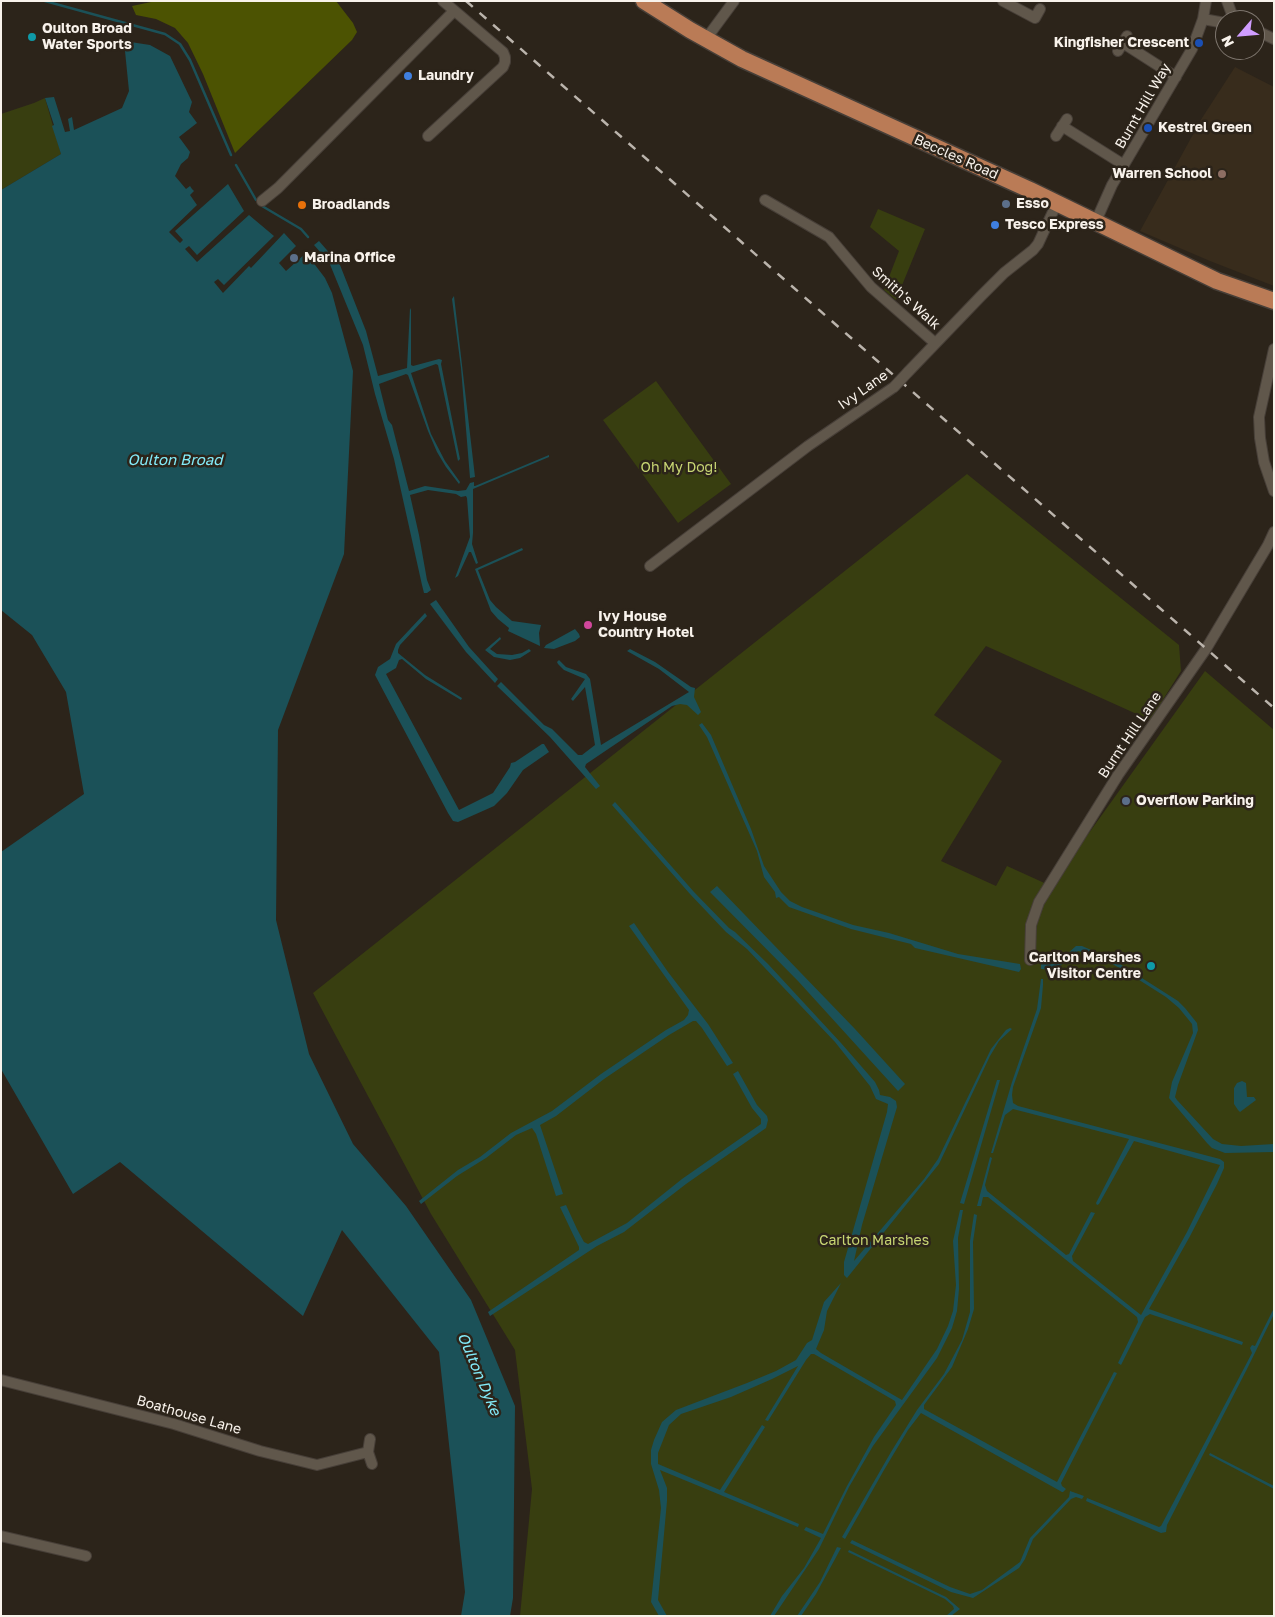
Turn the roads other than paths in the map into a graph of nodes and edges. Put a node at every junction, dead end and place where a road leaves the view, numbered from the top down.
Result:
1 (443, 1) edge
2 (644, 1) edge
3 (734, 1) edge
4 (1003, 1) edge
5 (1206, 1) edge
6 (454, 11) junction
7 (1035, 18) dead end
8 (1203, 19) junction
9 (1215, 21) edge
10 (706, 39) junction
11 (1122, 43) dead end
12 (1176, 77) junction
13 (428, 136) dead end
14 (1056, 136) dead end
15 (1124, 166) junction
16 (765, 200) dead end
17 (262, 201) dead end
18 (1057, 203) junction
19 (1096, 221) junction
20 (1274, 301) edge
21 (935, 343) junction
22 (1274, 349) edge
23 (1274, 490) edge
24 (1274, 532) edge
25 (650, 566) dead end
26 (1030, 960) dead end
27 (1, 1380) edge
28 (370, 1439) dead end
29 (368, 1452) junction
30 (372, 1464) dead end
31 (1, 1536) edge
32 (86, 1556) dead end

1 - 6 street
2 - 10 highway, Beccles Road
3 - 10 street
4 - 7 street
5 - 8 street, Burnt Hill Way
6 - 13 street
6 - 17 street
8 - 9 street
8 - 12 street, Burnt Hill Way
10 - 18 highway, Beccles Road
11 - 12 street
12 - 15 street, Burnt Hill Way
14 - 15 street
15 - 19 street, Burnt Hill Way
16 - 21 street, Smith's Walk
18 - 19 highway, Beccles Road
18 - 21 street, Ivy Lane
19 - 20 highway, Beccles Road
21 - 25 street, Ivy Lane, bridge
22 - 23 street
24 - 26 street, Burnt Hill Lane
27 - 29 street, Boathouse Lane
28 - 29 street
29 - 30 street
31 - 32 street

